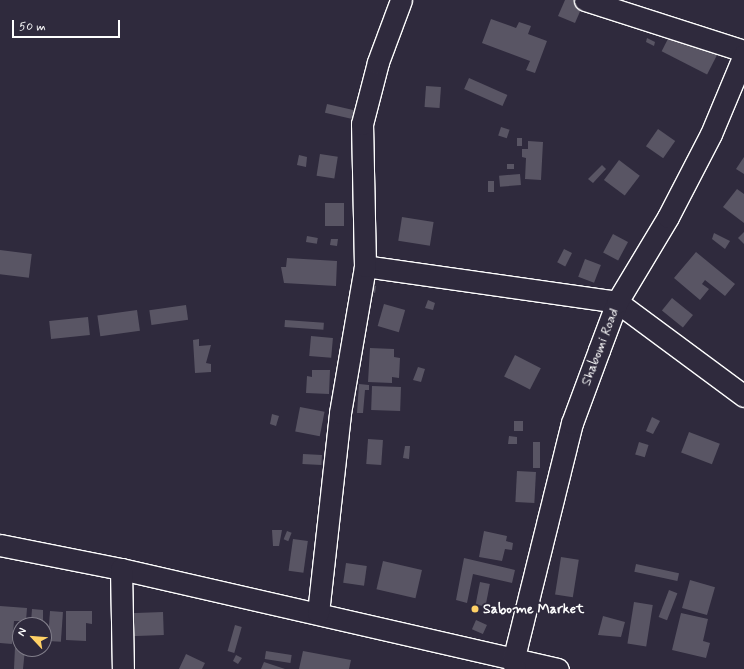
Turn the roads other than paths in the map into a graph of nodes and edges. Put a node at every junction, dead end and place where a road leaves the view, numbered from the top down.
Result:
1 (401, 0) edge
2 (585, 0) edge
3 (744, 51) edge
4 (744, 55) edge
5 (365, 266) junction
6 (617, 302) junction
7 (744, 396) edge
8 (0, 545) edge
9 (121, 569) junction
10 (318, 613) junction
11 (514, 665) edge
12 (123, 669) edge
13 (558, 669) edge

1 - 5 street
2 - 3 street
4 - 6 street, Shabomi Road
5 - 6 street
5 - 10 street
6 - 7 street
6 - 11 street, Shabomi Road
8 - 9 street
9 - 10 street
9 - 12 street
10 - 11 street
11 - 13 street

